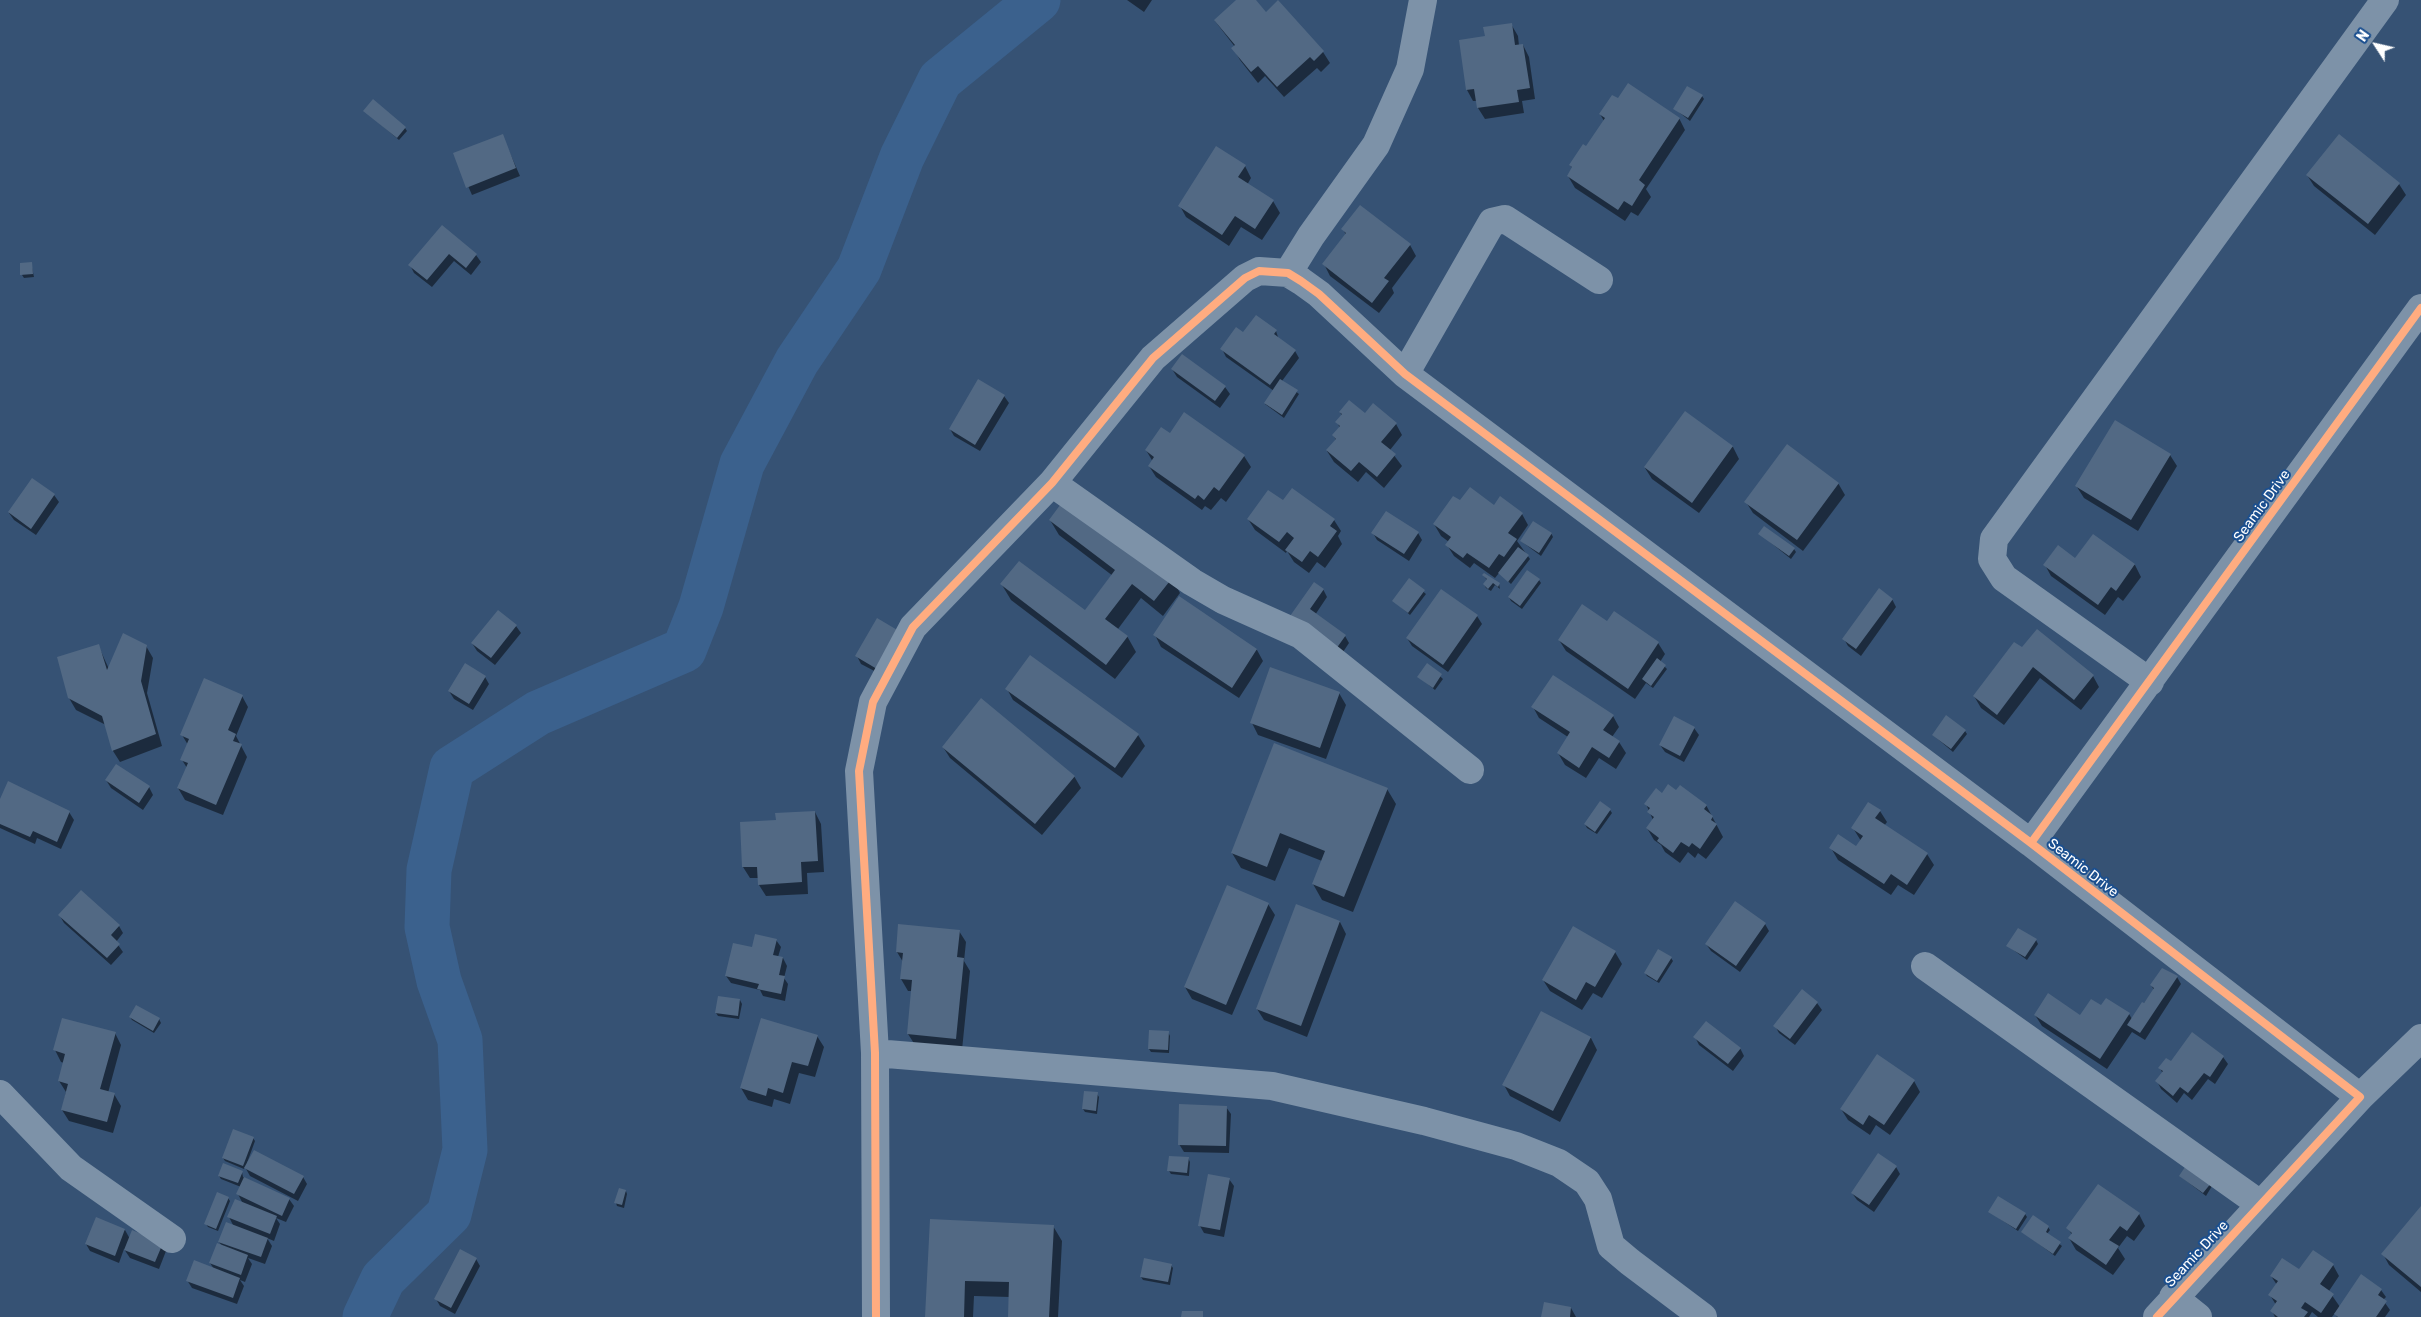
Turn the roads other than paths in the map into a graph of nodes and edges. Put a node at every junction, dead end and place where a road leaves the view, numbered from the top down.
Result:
1 (1423, 0) edge
2 (2385, 0) edge
3 (1288, 272) junction
4 (1599, 280) dead end
5 (2421, 308) edge
6 (1405, 374) junction
7 (1052, 482) junction
8 (2150, 682) junction
9 (1470, 770) dead end
10 (2031, 844) junction
11 (1925, 966) dead end
12 (2421, 1038) edge
13 (875, 1053) junction
14 (0, 1094) edge
15 (2360, 1097) junction
16 (2260, 1204) junction
17 (172, 1240) dead end
18 (2165, 1307) edge
19 (876, 1317) edge
20 (1703, 1317) edge
21 (2198, 1317) edge

1 - 3 street
2 - 8 street
3 - 6 street
3 - 7 street
4 - 6 street
5 - 8 street, Seamic Drive
6 - 10 street
7 - 9 street
7 - 13 street
8 - 10 street, Seamic Drive
10 - 15 street, Seamic Drive
11 - 16 street
12 - 15 street
13 - 19 street
13 - 20 street
14 - 17 street
15 - 16 street, Seamic Drive
16 - 18 street, Seamic Drive
18 - 21 street

